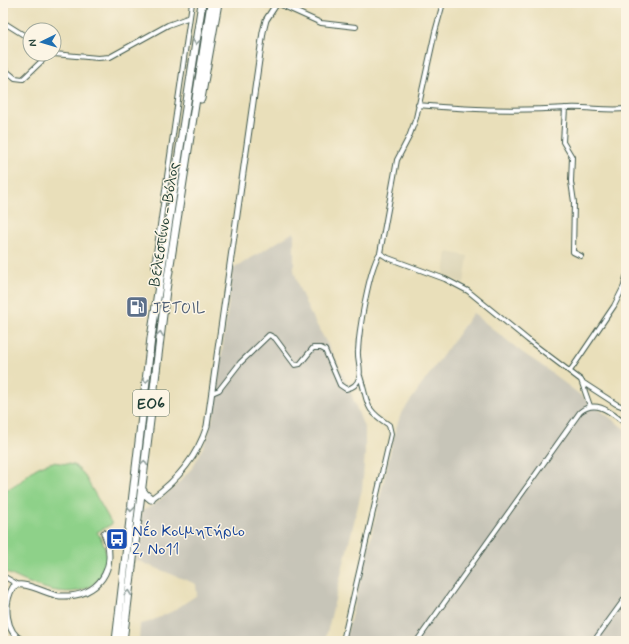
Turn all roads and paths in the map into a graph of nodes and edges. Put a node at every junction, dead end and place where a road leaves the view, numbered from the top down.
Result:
1 (192, 3) edge
2 (201, 3) edge
3 (211, 3) edge
4 (218, 3) edge
5 (277, 3) edge
6 (443, 3) edge
7 (190, 17) junction
8 (3, 22) edge
9 (356, 27) dead end
10 (22, 34) edge
11 (62, 55) edge
12 (41, 62) edge
13 (3, 68) edge
14 (418, 105) junction
15 (565, 108) junction
16 (626, 109) edge
17 (185, 175) junction
18 (158, 231) junction
19 (166, 232) junction
20 (380, 252) junction
21 (581, 256) dead end
22 (154, 267) dead end
23 (626, 277) edge
24 (570, 372) junction
25 (360, 376) junction
26 (582, 382) junction
27 (212, 393) junction
28 (590, 406) junction
29 (626, 408) edge
30 (626, 424) edge
31 (141, 488) junction
32 (152, 499) junction
33 (139, 504) junction
34 (104, 533) dead end
35 (3, 576) edge
36 (17, 584) junction
37 (626, 597) edge
38 (23, 641) edge
39 (116, 641) edge
40 (123, 641) edge
41 (344, 641) edge
42 (417, 641) edge
43 (594, 641) edge

1 - 7 street
2 -> 19 highway, Βελεστίνο - Βόλος / ΕΟ6
3 - 17 highway, Βελεστίνο - Βόλος / ΕΟ6
4 - 17 highway
5 - 9 street
5 - 27 street
6 - 14 street
7 - 11 street
7 - 18 street
8 - 10 street
12 - 13 street
14 - 15 street
14 - 20 street
15 - 16 street
15 - 21 street
31 -> 17 highway, Βελεστίνο - Βόλος / ΕΟ6
18 - 19 street
18 - 22 street
19 -> 39 highway, Βελεστίνο - Βόλος / ΕΟ6
20 - 24 street
20 - 25 street
23 - 24 street
24 - 26 street
25 - 27 street
25 - 41 street
26 - 28 street
26 - 29 street
27 - 32 street
28 - 30 street
28 - 42 street
31 - 32 highway
31 - 33 highway, Βελεστίνο - Βόλος / ΕΟ6
32 - 33 highway
40 -> 33 highway, Βελεστίνο - Βόλος / ΕΟ6
34 - 36 street
35 - 36 street
36 - 38 street
37 - 43 street

